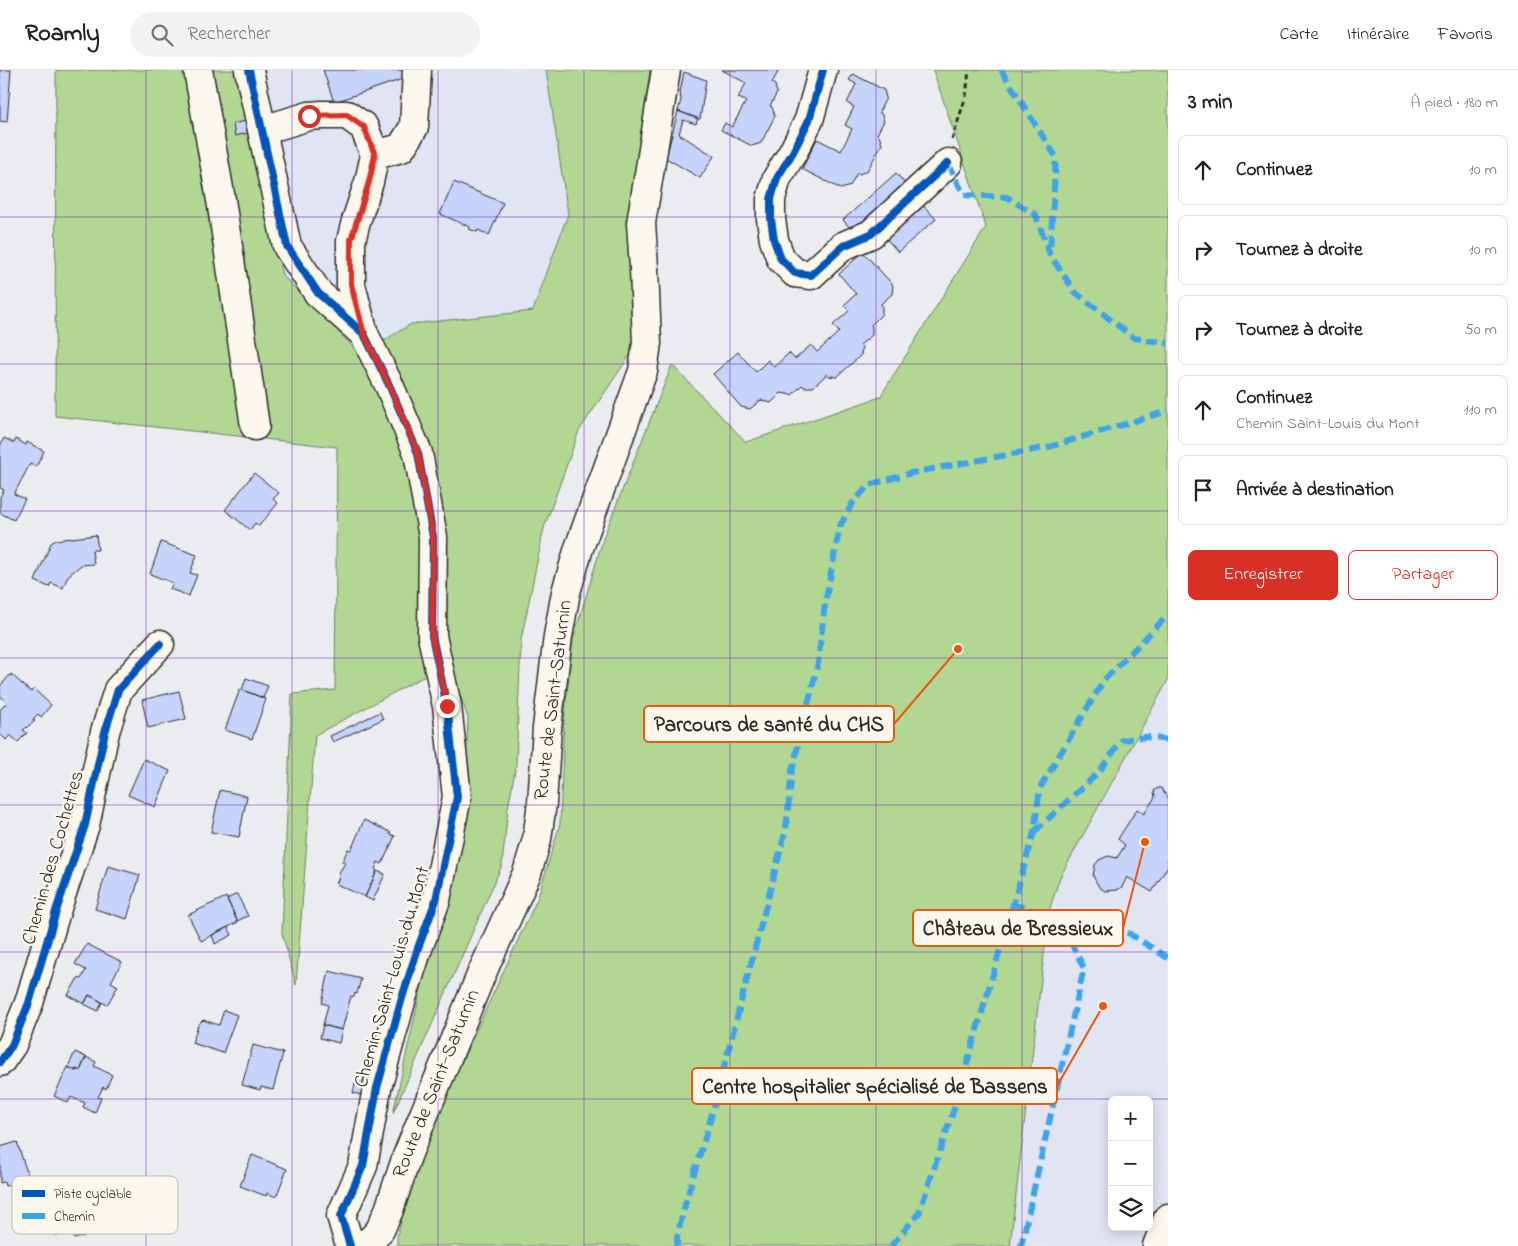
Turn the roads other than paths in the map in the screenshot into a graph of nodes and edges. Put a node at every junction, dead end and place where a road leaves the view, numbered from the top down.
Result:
1 (198, 70) edge
2 (249, 70) edge
3 (417, 70) edge
4 (666, 70) edge
5 (823, 70) edge
6 (263, 130) junction
7 (375, 155) junction
8 (948, 163) road end
9 (364, 334) junction
10 (255, 426) dead end
11 (160, 644) dead end
12 (0, 1062) edge
13 (1168, 1218) edge
14 (363, 1244) edge
15 (1157, 1246) edge

1 - 10 street
2 - 6 street, Chemin Saint-Louis du Mont
3 - 7 street
4 - 14 street, Route de Saint-Saturnin
5 - 8 street
6 - 7 street
6 - 9 street, Chemin Saint-Louis du Mont
7 - 9 street
9 - 14 street, Chemin Saint-Louis du Mont
11 - 12 street, Chemin des Cochettes
13 - 15 street

